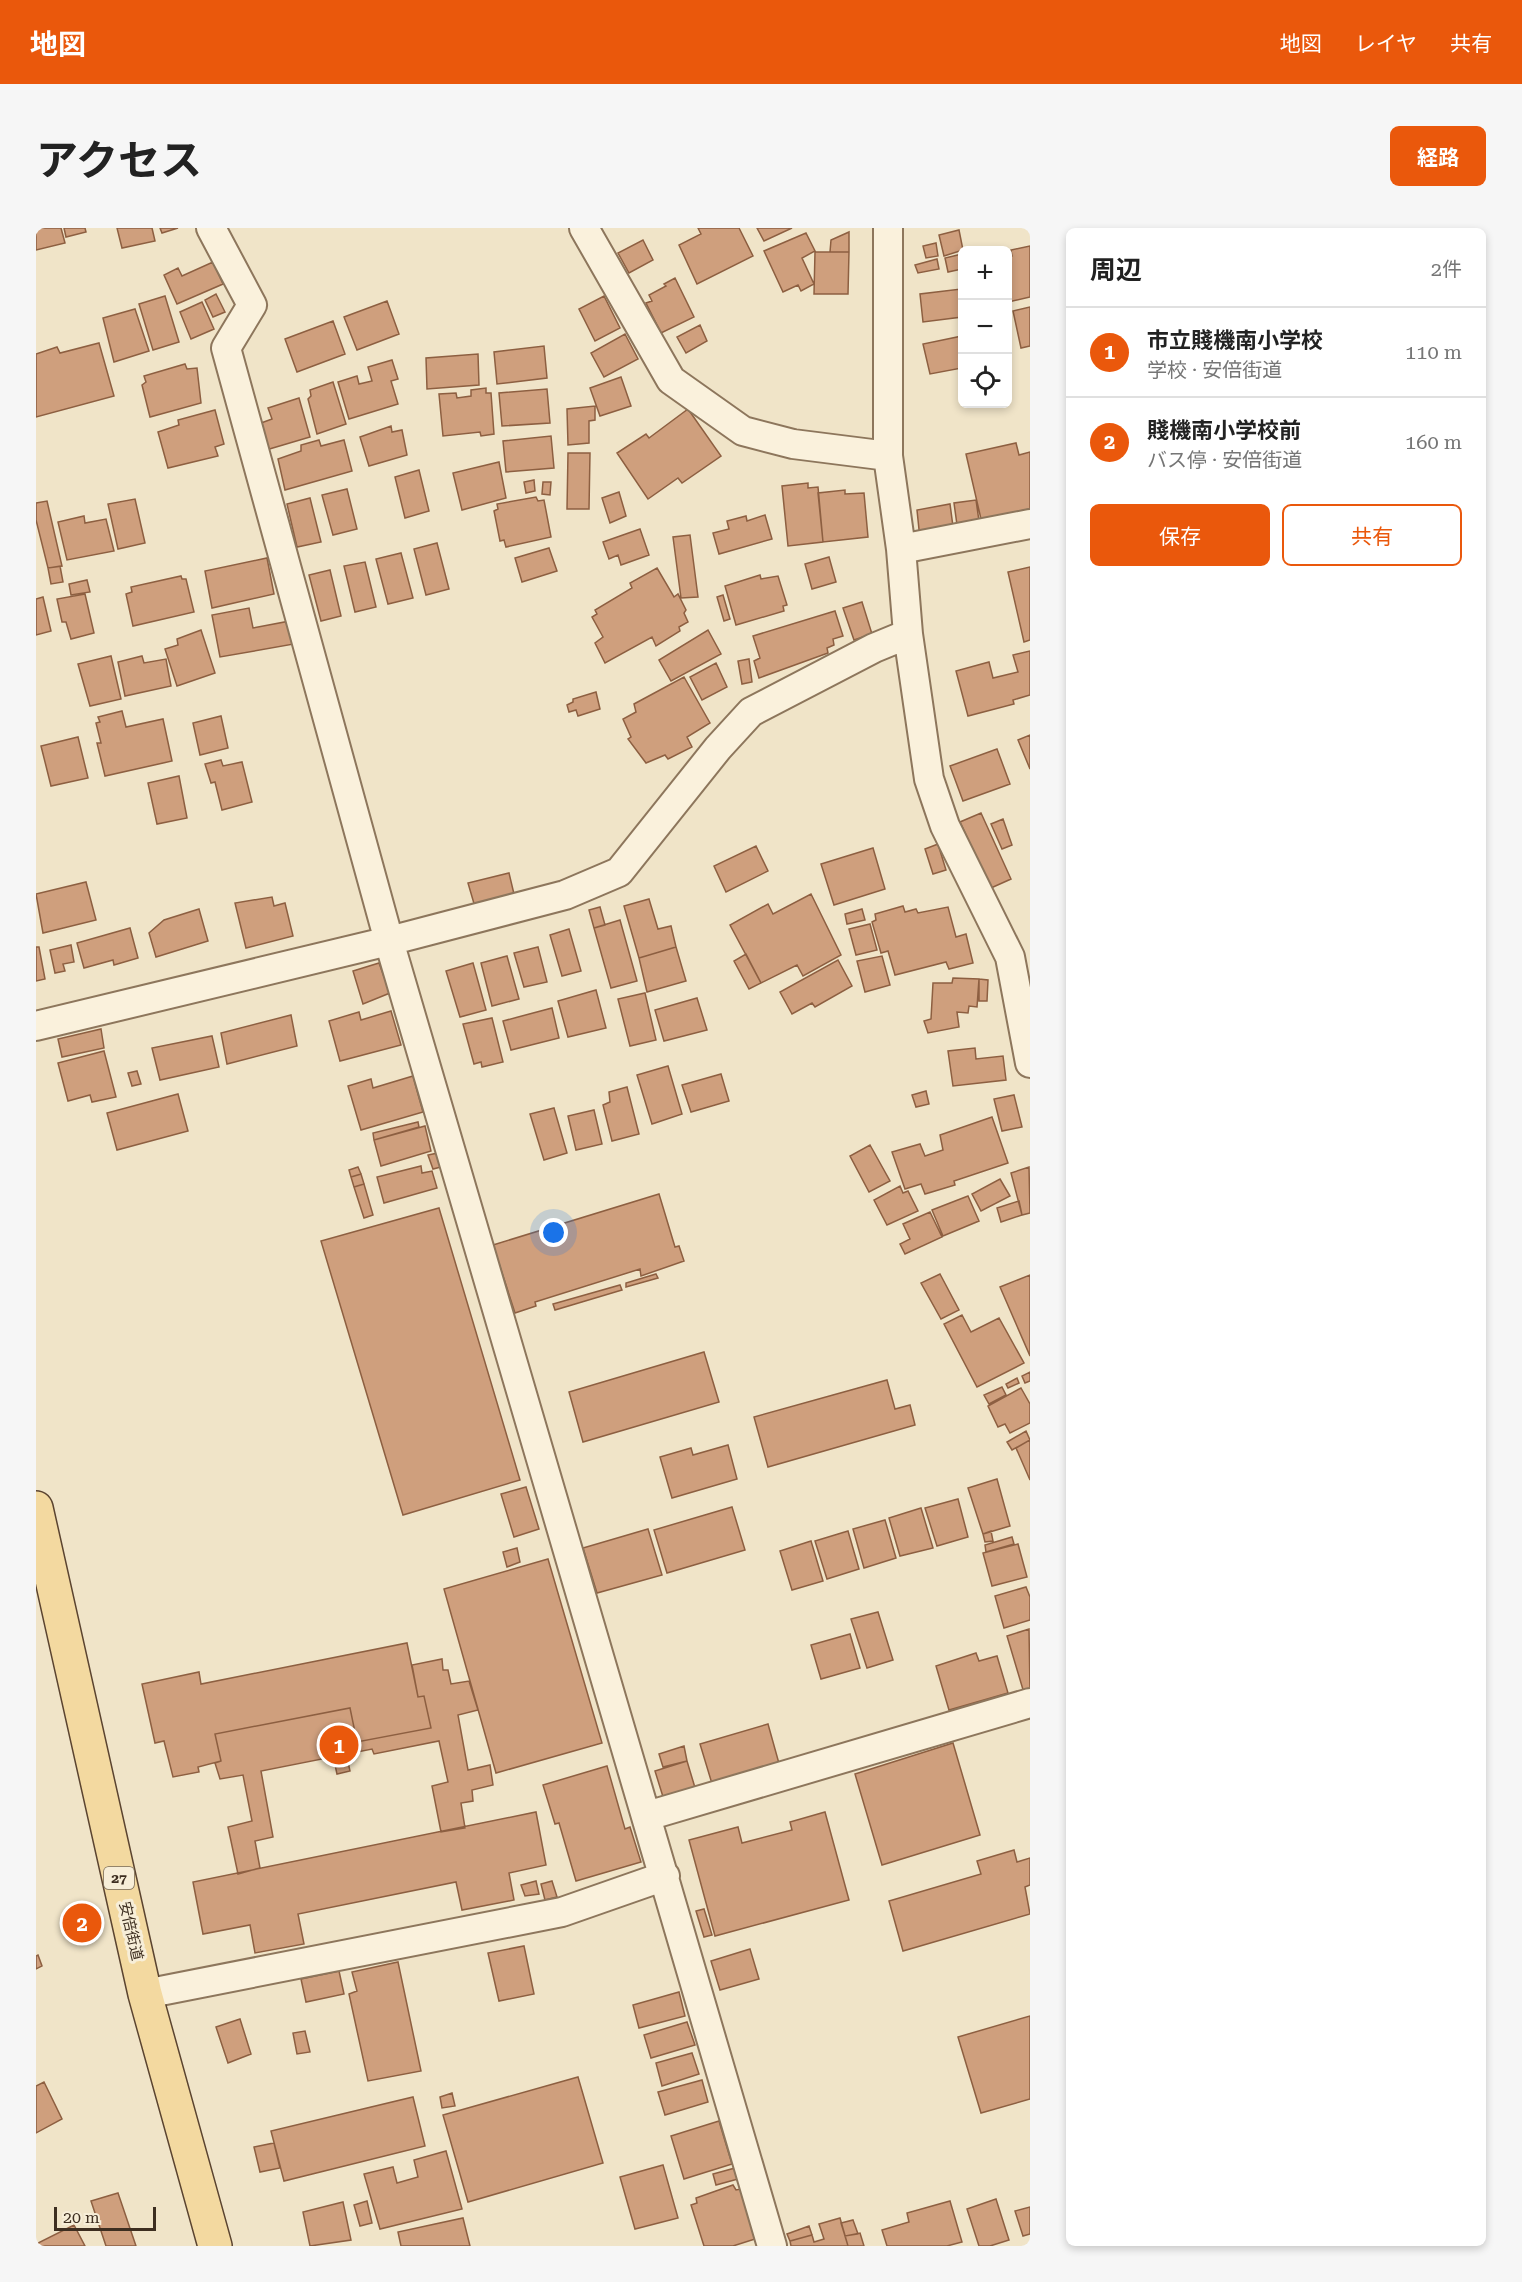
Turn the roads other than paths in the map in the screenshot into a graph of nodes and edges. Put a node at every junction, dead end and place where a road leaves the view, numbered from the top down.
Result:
1 (211, 228) edge
2 (584, 228) edge
3 (888, 228) edge
4 (888, 456) junction
5 (1030, 524) edge
6 (901, 549) junction
7 (908, 634) junction
8 (389, 941) junction
9 (36, 1026) edge
10 (1030, 1063) edge
11 (36, 1508) edge
12 (1029, 1706) edge
13 (647, 1816) junction
14 (665, 1876) junction
15 (145, 1994) junction
16 (215, 2246) edge
17 (771, 2246) edge

1 - 8 street
2 - 4 street
3 - 4 street
4 - 6 street
5 - 6 street
6 - 7 street
7 - 8 street
7 - 10 street
8 - 9 street
8 - 13 street
11 - 15 main road, 安倍街道 / 27
12 - 13 street
13 - 14 street
14 - 15 street
14 - 17 street
15 - 16 main road, 安倍街道 / 27

